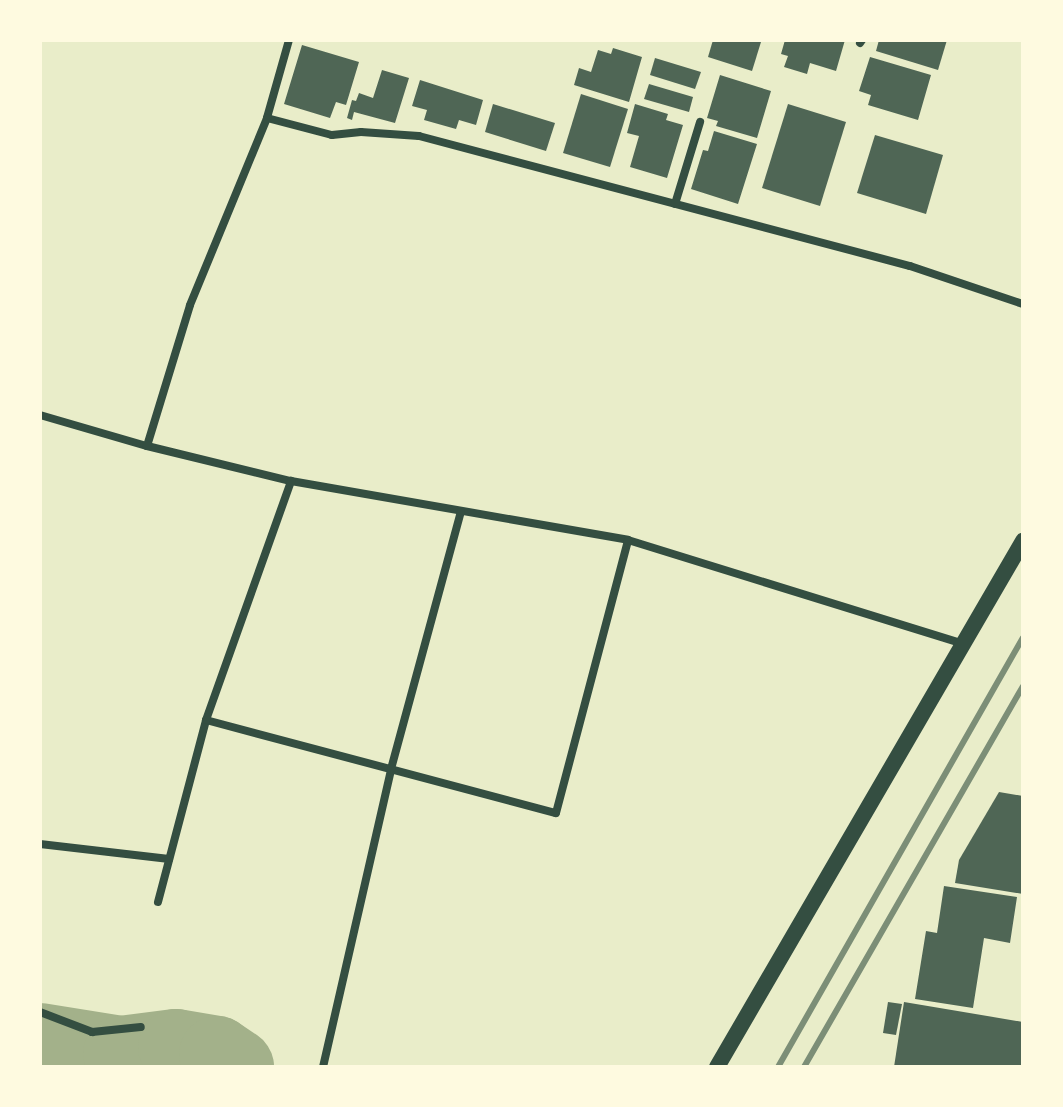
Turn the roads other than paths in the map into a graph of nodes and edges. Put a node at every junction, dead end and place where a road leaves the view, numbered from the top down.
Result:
1 (289, 40) edge
2 (267, 118) junction
3 (700, 122) dead end
4 (675, 204) junction
5 (1023, 304) edge
6 (40, 415) edge
7 (147, 446) junction
8 (291, 481) junction
9 (461, 512) junction
10 (628, 540) junction
11 (1023, 541) edge
12 (964, 644) junction
13 (206, 720) junction
14 (391, 769) junction
15 (40, 844) edge
16 (169, 859) junction
17 (158, 902) dead end
18 (40, 1012) edge
19 (141, 1027) dead end
20 (323, 1067) edge
21 (717, 1067) edge

1 - 2 street
2 - 4 street
2 - 7 street
3 - 4 street
4 - 5 street
6 - 7 street
7 - 8 street
8 - 9 street
8 - 13 street
9 - 10 street
9 - 14 street
10 - 12 street
10 - 14 street
11 - 12 main road
12 - 21 main road
13 - 14 street
13 - 16 street
14 - 20 street
15 - 16 street
16 - 17 street
18 - 19 street

